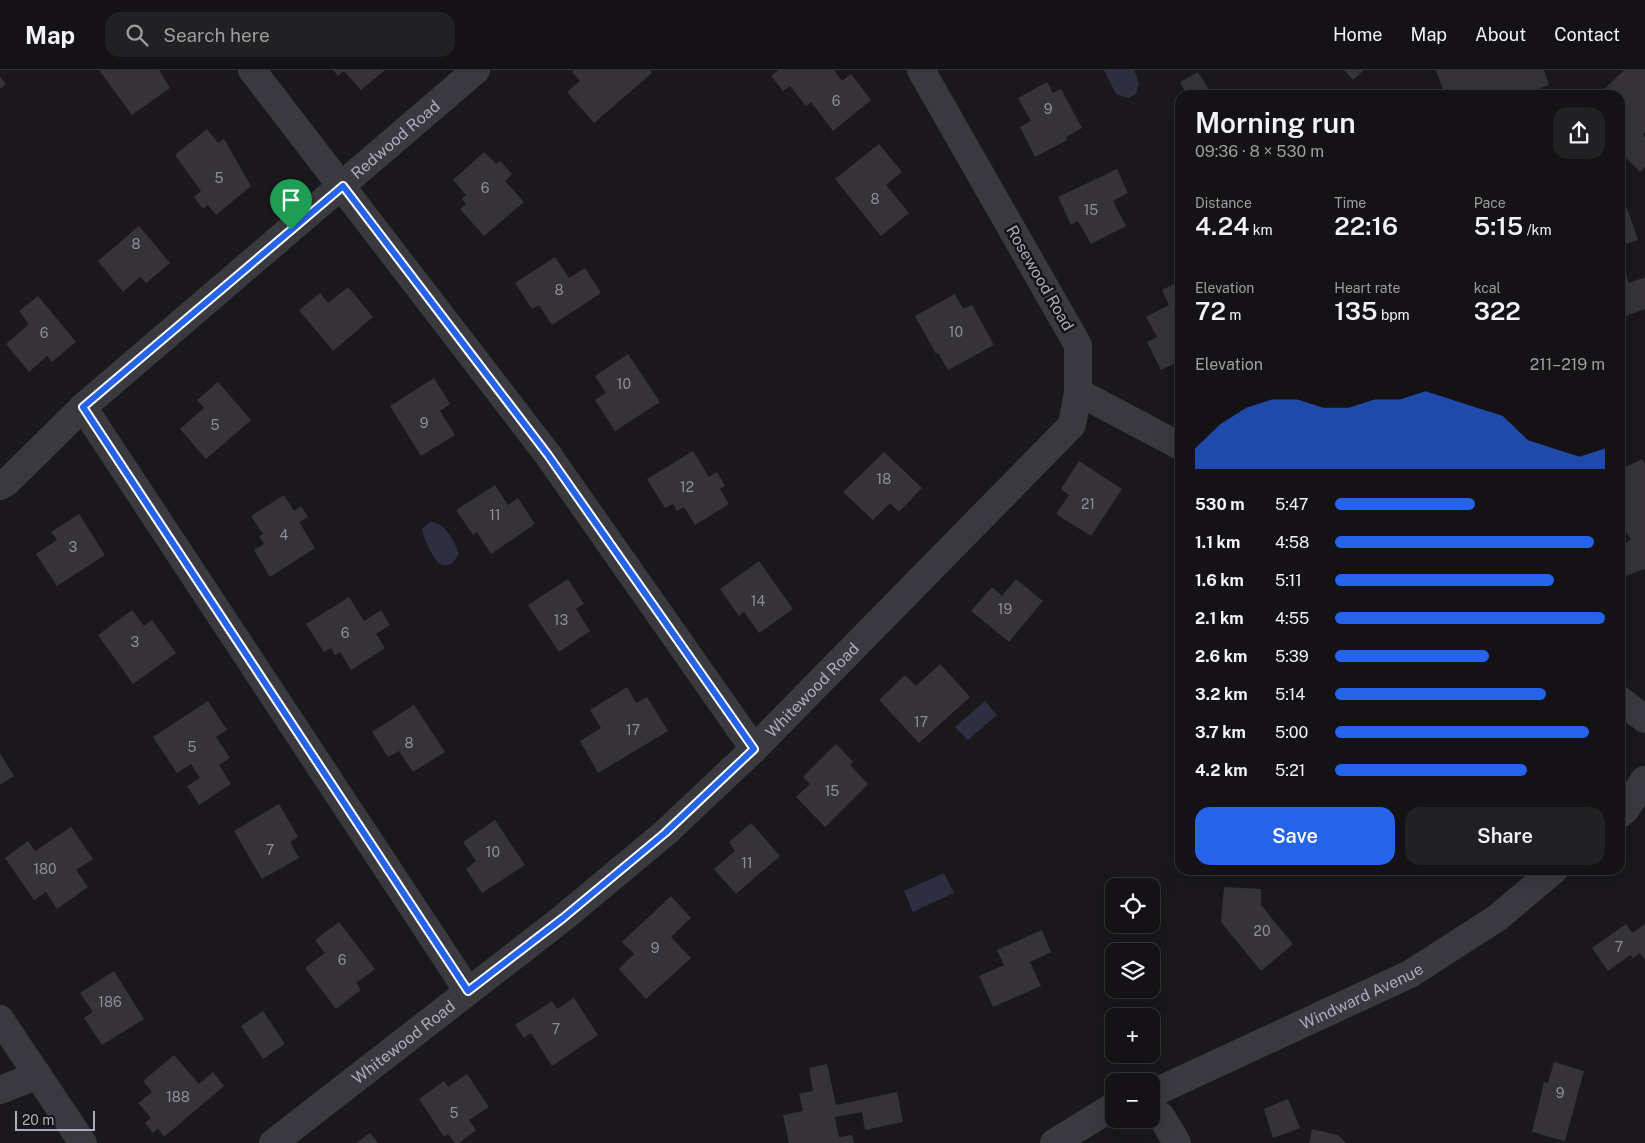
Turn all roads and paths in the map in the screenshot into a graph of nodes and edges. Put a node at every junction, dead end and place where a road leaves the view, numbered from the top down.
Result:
1 (252, 70) edge
2 (476, 70) edge
3 (921, 70) edge
4 (343, 186) junction
5 (1078, 392) junction
6 (83, 407) junction
7 (1175, 443) edge
8 (0, 486) edge
9 (1625, 704) edge
10 (1645, 719) edge
11 (754, 749) junction
12 (1644, 780) edge
13 (1625, 810) edge
14 (1548, 875) edge
15 (468, 991) junction
16 (0, 1019) edge
17 (38, 1075) junction
18 (0, 1090) edge
19 (1160, 1090) edge
20 (1105, 1112) edge
21 (1160, 1115) edge
22 (83, 1143) edge
23 (273, 1143) edge
24 (1054, 1143) edge
25 (1177, 1143) edge

1 - 4 street
2 - 4 street, Redwood Road
3 - 5 street, Rosewood Road
4 - 6 street, Redwood Road
4 - 11 street
5 - 7 street
5 - 11 street, Whitewood Road
6 - 8 street, Redwood Road
6 - 15 street
9 - 10 street
11 - 15 street, Whitewood Road
12 - 13 street
14 - 19 street, Windward Avenue
15 - 23 street, Whitewood Road
16 - 17 street
17 - 18 street
17 - 22 street
20 - 24 street
21 - 25 street

